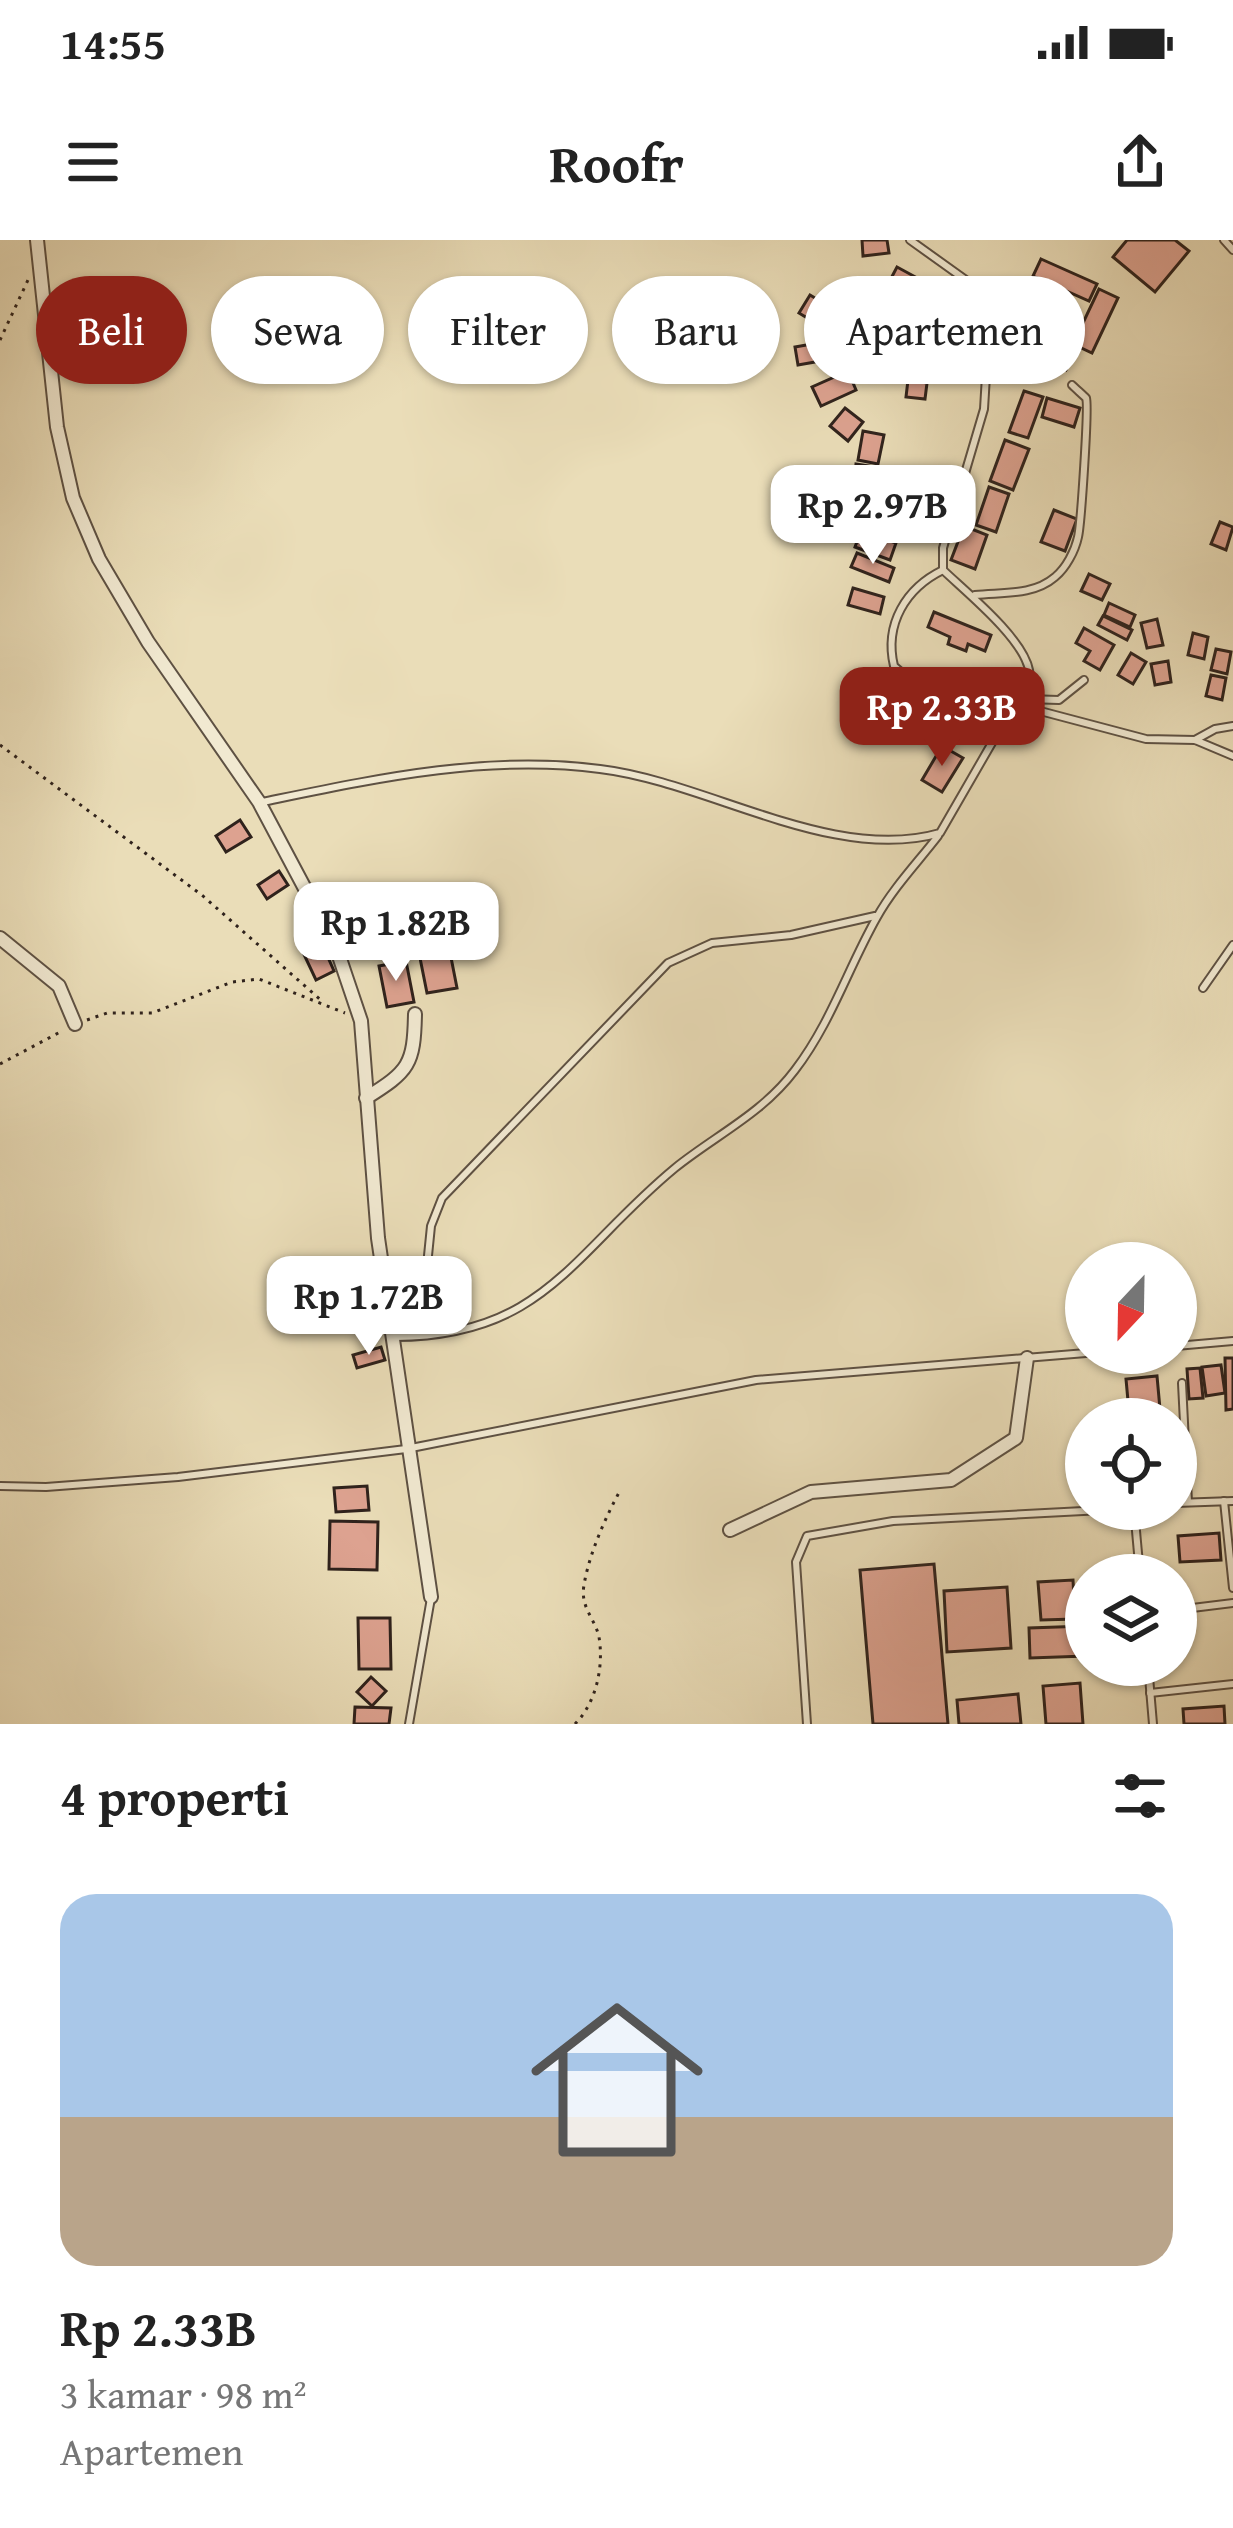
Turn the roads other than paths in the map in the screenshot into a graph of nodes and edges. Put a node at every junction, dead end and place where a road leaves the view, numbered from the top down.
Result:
1 (37, 240) edge
2 (910, 240) edge
3 (1224, 240) edge
4 (1233, 250) edge
5 (1072, 386) dead end
6 (943, 570) junction
7 (975, 595) junction
8 (1084, 680) dead end
9 (1025, 703) junction
10 (1004, 722) junction
11 (1233, 726) edge
12 (1195, 740) junction
13 (1233, 756) edge
14 (259, 802) junction
15 (940, 833) junction
16 (384, 906) dead end
17 (878, 916) junction
18 (0, 938) edge
19 (1233, 945) edge
20 (336, 947) junction
21 (1203, 988) dead end
22 (415, 1014) dead end
23 (76, 1024) road end
24 (366, 1098) junction
25 (420, 1335) junction
26 (394, 1337) junction
27 (1233, 1341) edge
28 (1197, 1344) edge
29 (1065, 1355) edge
30 (1027, 1358) junction
31 (1182, 1383) dead end
32 (1183, 1398) edge
33 (406, 1449) junction
34 (0, 1486) edge
35 (1228, 1501) edge
36 (1197, 1502) edge
37 (1065, 1512) edge
38 (730, 1531) dead end
39 (1233, 1588) edge
40 (431, 1597) joint
41 (1233, 1603) edge
42 (1197, 1607) edge
43 (1233, 1684) edge
44 (1150, 1686) edge
45 (1150, 1693) junction
46 (409, 1724) edge
47 (807, 1724) edge
48 (1153, 1724) edge

1 - 14 street
2 - 6 lane
3 - 4 lane
5 - 7 lane
6 - 7 lane
6 - 10 lane
7 - 9 lane
8 - 9 lane
9 - 10 lane
9 - 12 lane
10 - 15 lane
11 - 12 lane
12 - 13 lane
14 - 15 lane
14 - 20 street
15 - 17 lane
16 - 20 lane
17 - 25 lane
17 - 25 lane
18 - 23 street
19 - 21 lane
20 - 24 street
22 - 24 street
24 - 26 street
25 - 26 lane
26 - 33 street
27 - 28 lane
29 - 30 lane
30 - 33 lane
30 - 38 street
31 - 32 lane
33 - 34 lane
33 - 40 street
35 - 36 lane
35 - 39 lane
37 - 47 lane
40 - 46 lane
41 - 42 lane
43 - 45 lane
44 - 45 lane
45 - 48 lane

